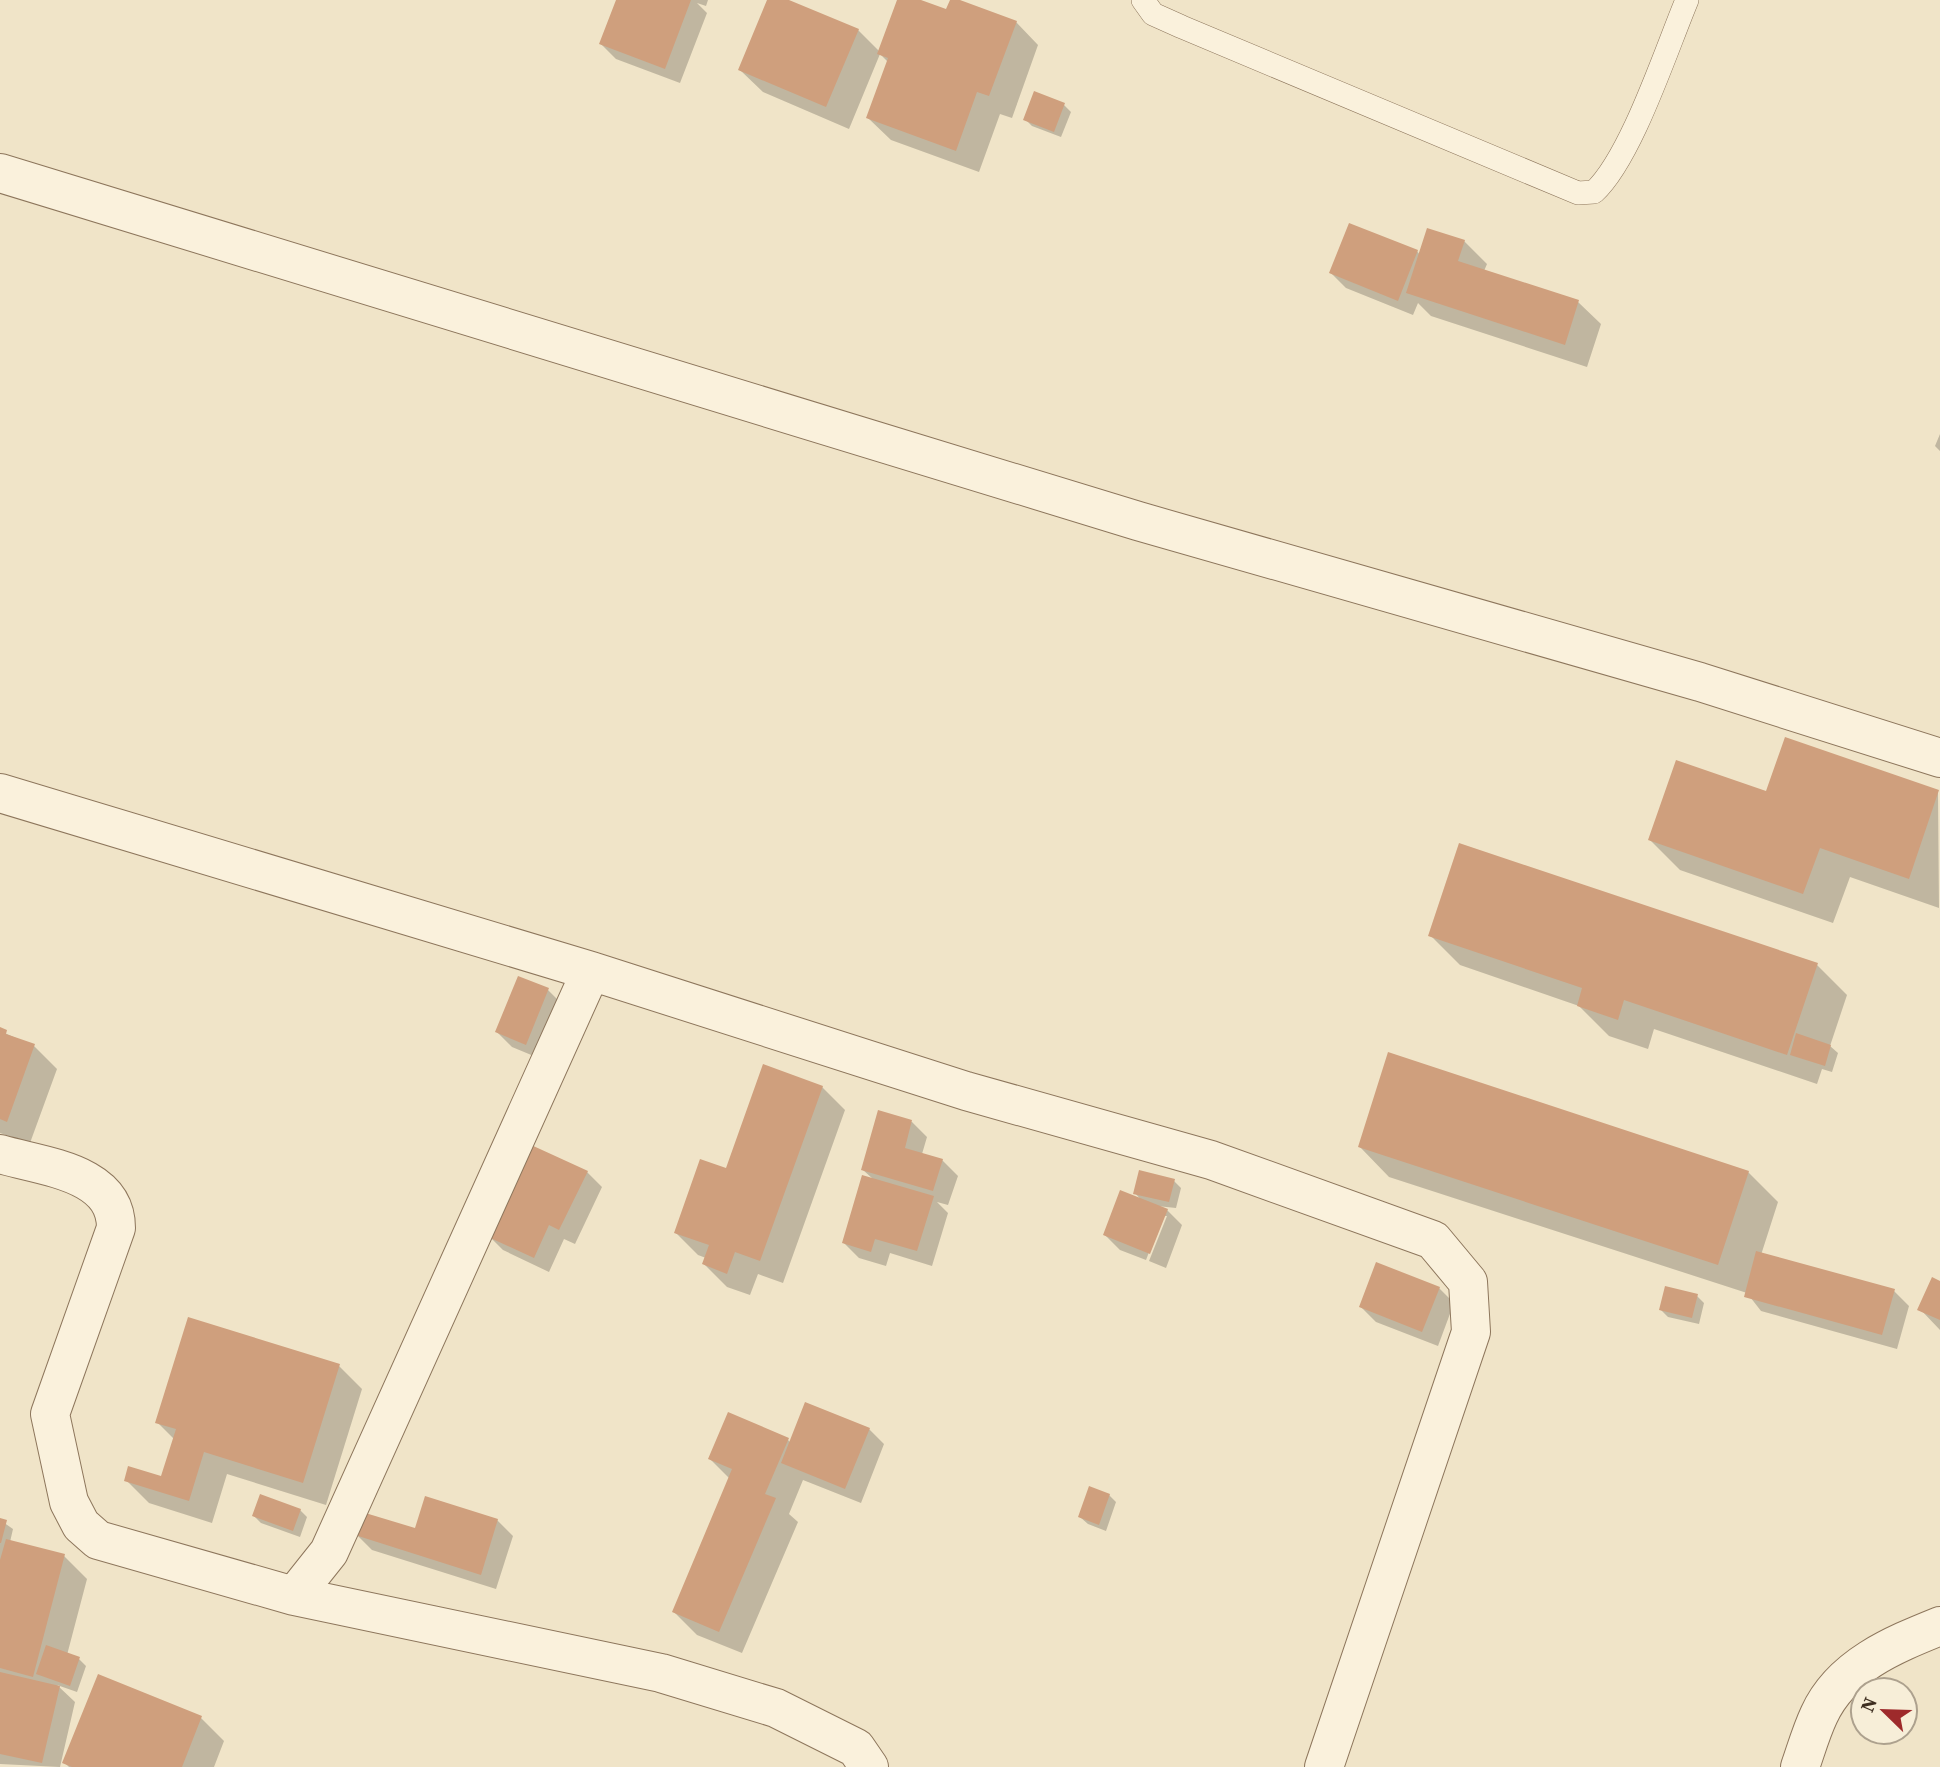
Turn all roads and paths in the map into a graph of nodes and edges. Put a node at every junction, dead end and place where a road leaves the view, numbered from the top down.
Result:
1 (1143, 0) edge
2 (1687, 0) edge
3 (0, 173) edge
4 (1940, 758) edge
5 (0, 793) edge
6 (591, 971) junction
7 (0, 1154) edge
8 (295, 1596) junction
9 (1940, 1626) edge
10 (869, 1767) edge
11 (1324, 1767) edge
12 (1800, 1767) edge

1 - 2 lane
3 - 4 street
5 - 6 street
6 - 8 street
6 - 11 street
7 - 8 street
8 - 10 street
9 - 12 street

